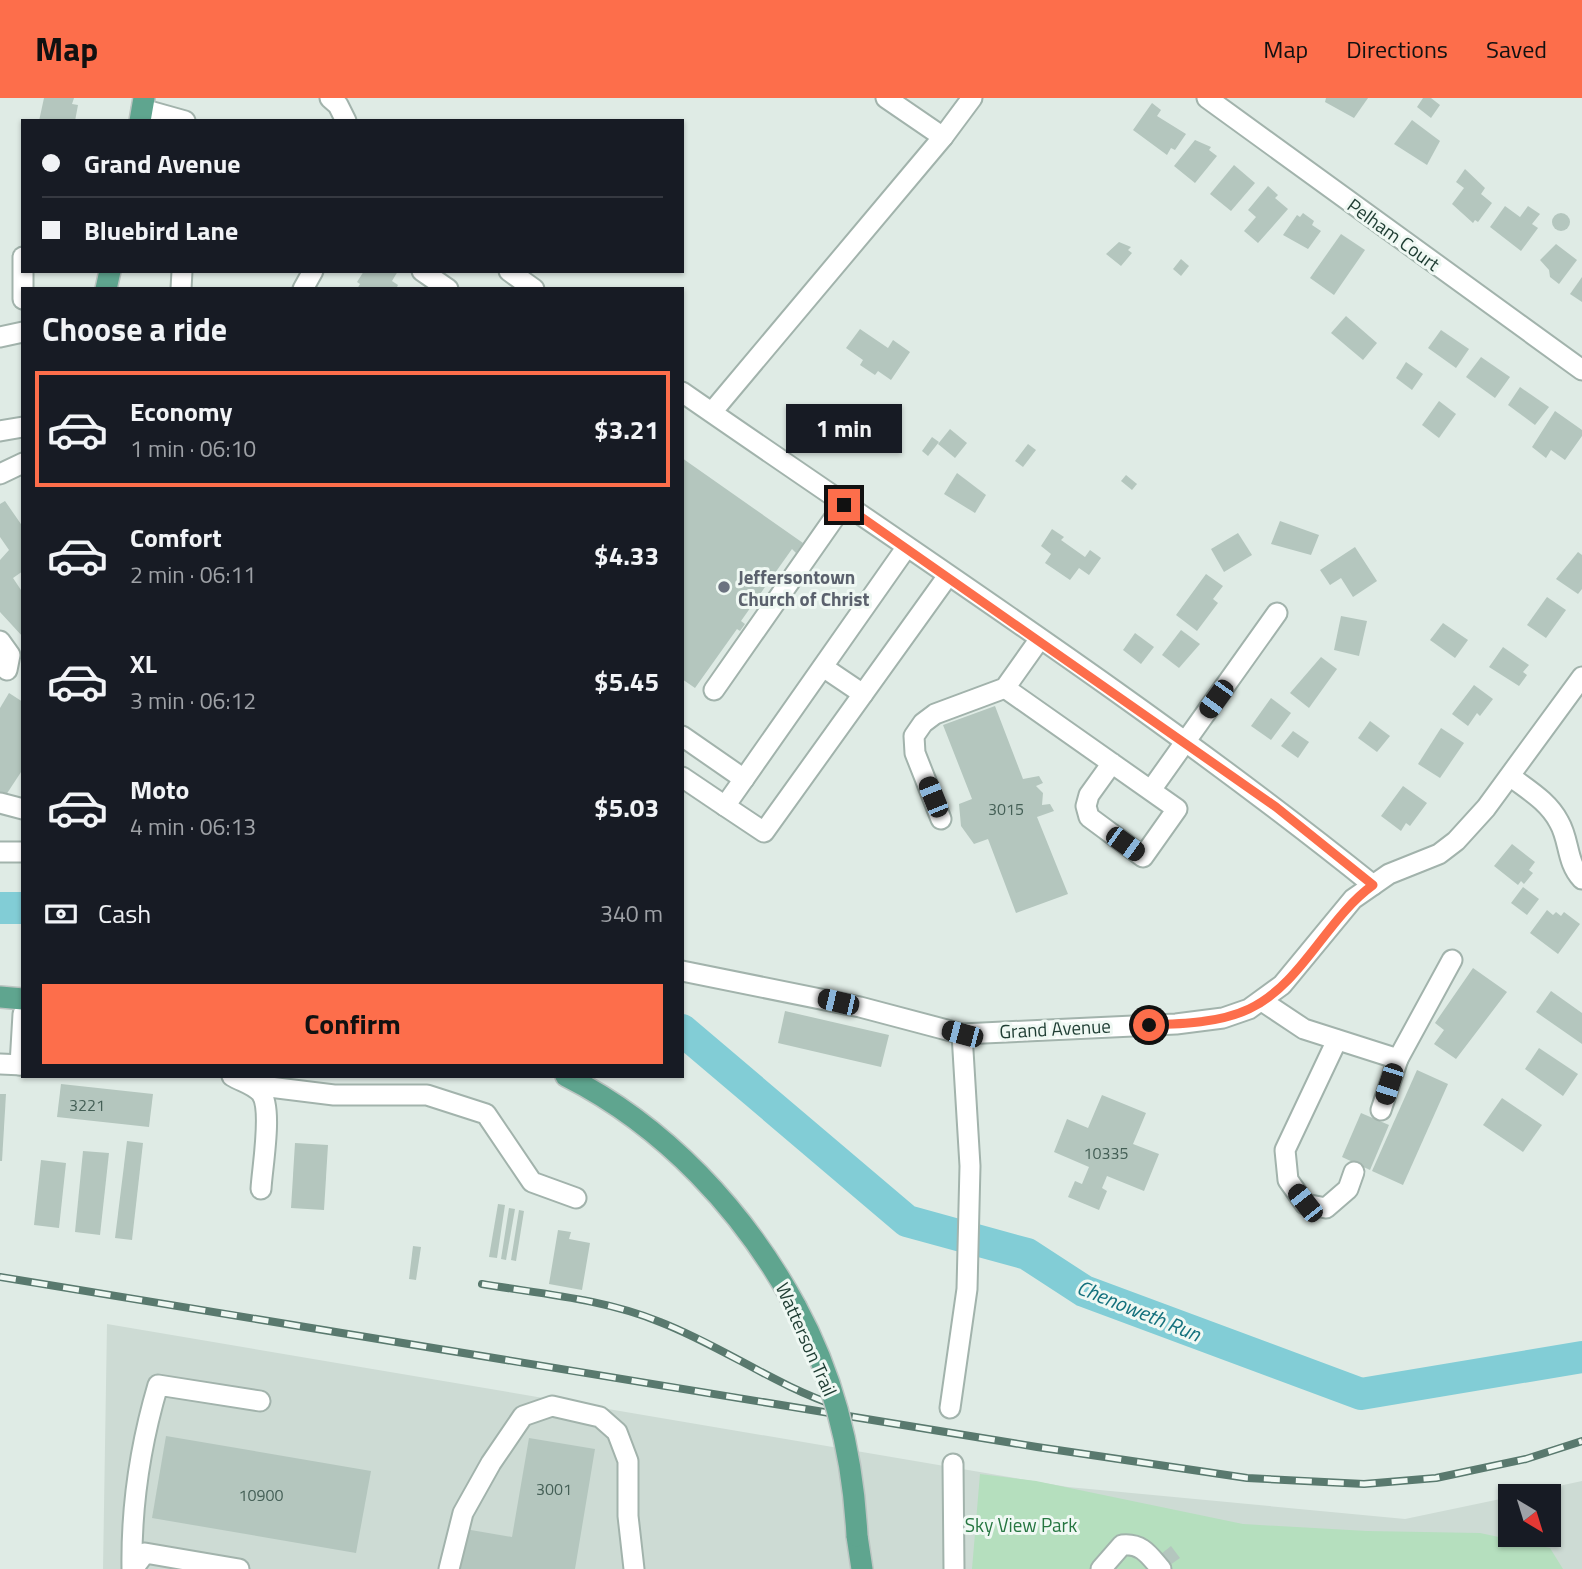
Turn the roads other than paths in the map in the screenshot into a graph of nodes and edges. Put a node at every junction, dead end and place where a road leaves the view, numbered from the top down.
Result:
1 (330, 98) edge
2 (886, 98) edge
3 (972, 98) edge
4 (1207, 98) edge
5 (142, 109) edge
6 (179, 119) edge
7 (345, 119) edge
8 (943, 137) junction
9 (425, 273) edge
10 (511, 273) edge
11 (444, 287) edge
12 (529, 287) edge
13 (21, 332) edge
14 (0, 337) edge
15 (1582, 370) edge
16 (684, 393) edge
17 (712, 412) junction
18 (21, 427) edge
19 (0, 431) edge
20 (21, 464) edge
21 (0, 474) edge
22 (844, 505) junction
23 (906, 548) junction
24 (947, 576) junction
25 (1277, 613) dead end
26 (1039, 640) junction
27 (0, 641) edge
28 (823, 667) junction
29 (10, 675) edge
30 (1582, 677) edge
31 (1005, 688) junction
32 (714, 690) dead end
33 (863, 694) junction
34 (684, 737) edge
35 (1185, 742) junction
36 (1112, 763) junction
37 (1510, 776) junction
38 (684, 778) edge
39 (744, 779) junction
40 (1151, 790) junction
41 (0, 803) edge
42 (726, 806) junction
43 (21, 808) edge
44 (941, 819) dead end
45 (0, 852) edge
46 (21, 852) edge
47 (1582, 879) edge
48 (1373, 885) junction
49 (1452, 960) dead end
50 (684, 971) edge
51 (0, 998) edge
52 (21, 999) edge
53 (1262, 1001) junction
54 (962, 1034) junction
55 (1337, 1040) junction
56 (1398, 1059) junction
57 (0, 1064) edge
58 (21, 1065) edge
59 (237, 1078) edge
60 (569, 1078) edge
61 (253, 1085) junction
62 (1381, 1110) dead end
63 (1354, 1171) dead end
64 (261, 1189) dead end
65 (576, 1198) dead end
66 (260, 1401) dead end
67 (950, 1408) dead end
68 (953, 1464) dead end
69 (133, 1569) edge
70 (239, 1569) edge
71 (450, 1569) edge
72 (634, 1569) edge
73 (862, 1569) edge
74 (954, 1569) edge
75 (1101, 1569) edge
76 (1161, 1569) edge

1 - 7 street
2 - 8 street
3 - 8 street
4 - 15 street, Pelham Court
5 - 6 street
8 - 17 street
9 - 11 street
10 - 12 street
13 - 14 street
16 - 17 street
17 - 22 street
18 - 19 street
20 - 21 street
22 - 23 street
22 - 32 street
23 - 24 street
23 - 28 street
24 - 26 street
24 - 33 street
25 - 35 street
26 - 31 street
26 - 35 street
27 - 29 street
28 - 33 street
28 - 39 street
30 - 37 street, Grand Avenue
31 - 36 street
31 - 44 street
33 - 42 street
34 - 39 street
35 - 40 street
35 - 48 street
36 - 40 street
36 - 40 street
37 - 47 street
37 - 48 street, Grand Avenue
38 - 42 street
39 - 42 street
41 - 43 street
45 - 46 street
48 - 53 street, Grand Avenue
49 - 56 street
50 - 54 street, Grand Avenue
51 - 52 main road
53 - 54 street, Grand Avenue
53 - 55 street
54 - 67 street
55 - 56 street
55 - 63 street
56 - 62 street
57 - 58 street
59 - 61 street
60 - 73 main road, Watterson Trail, bridge
61 - 64 street
61 - 65 street
66 - 69 street
68 - 74 street
69 - 70 street
71 - 72 street
75 - 76 street

